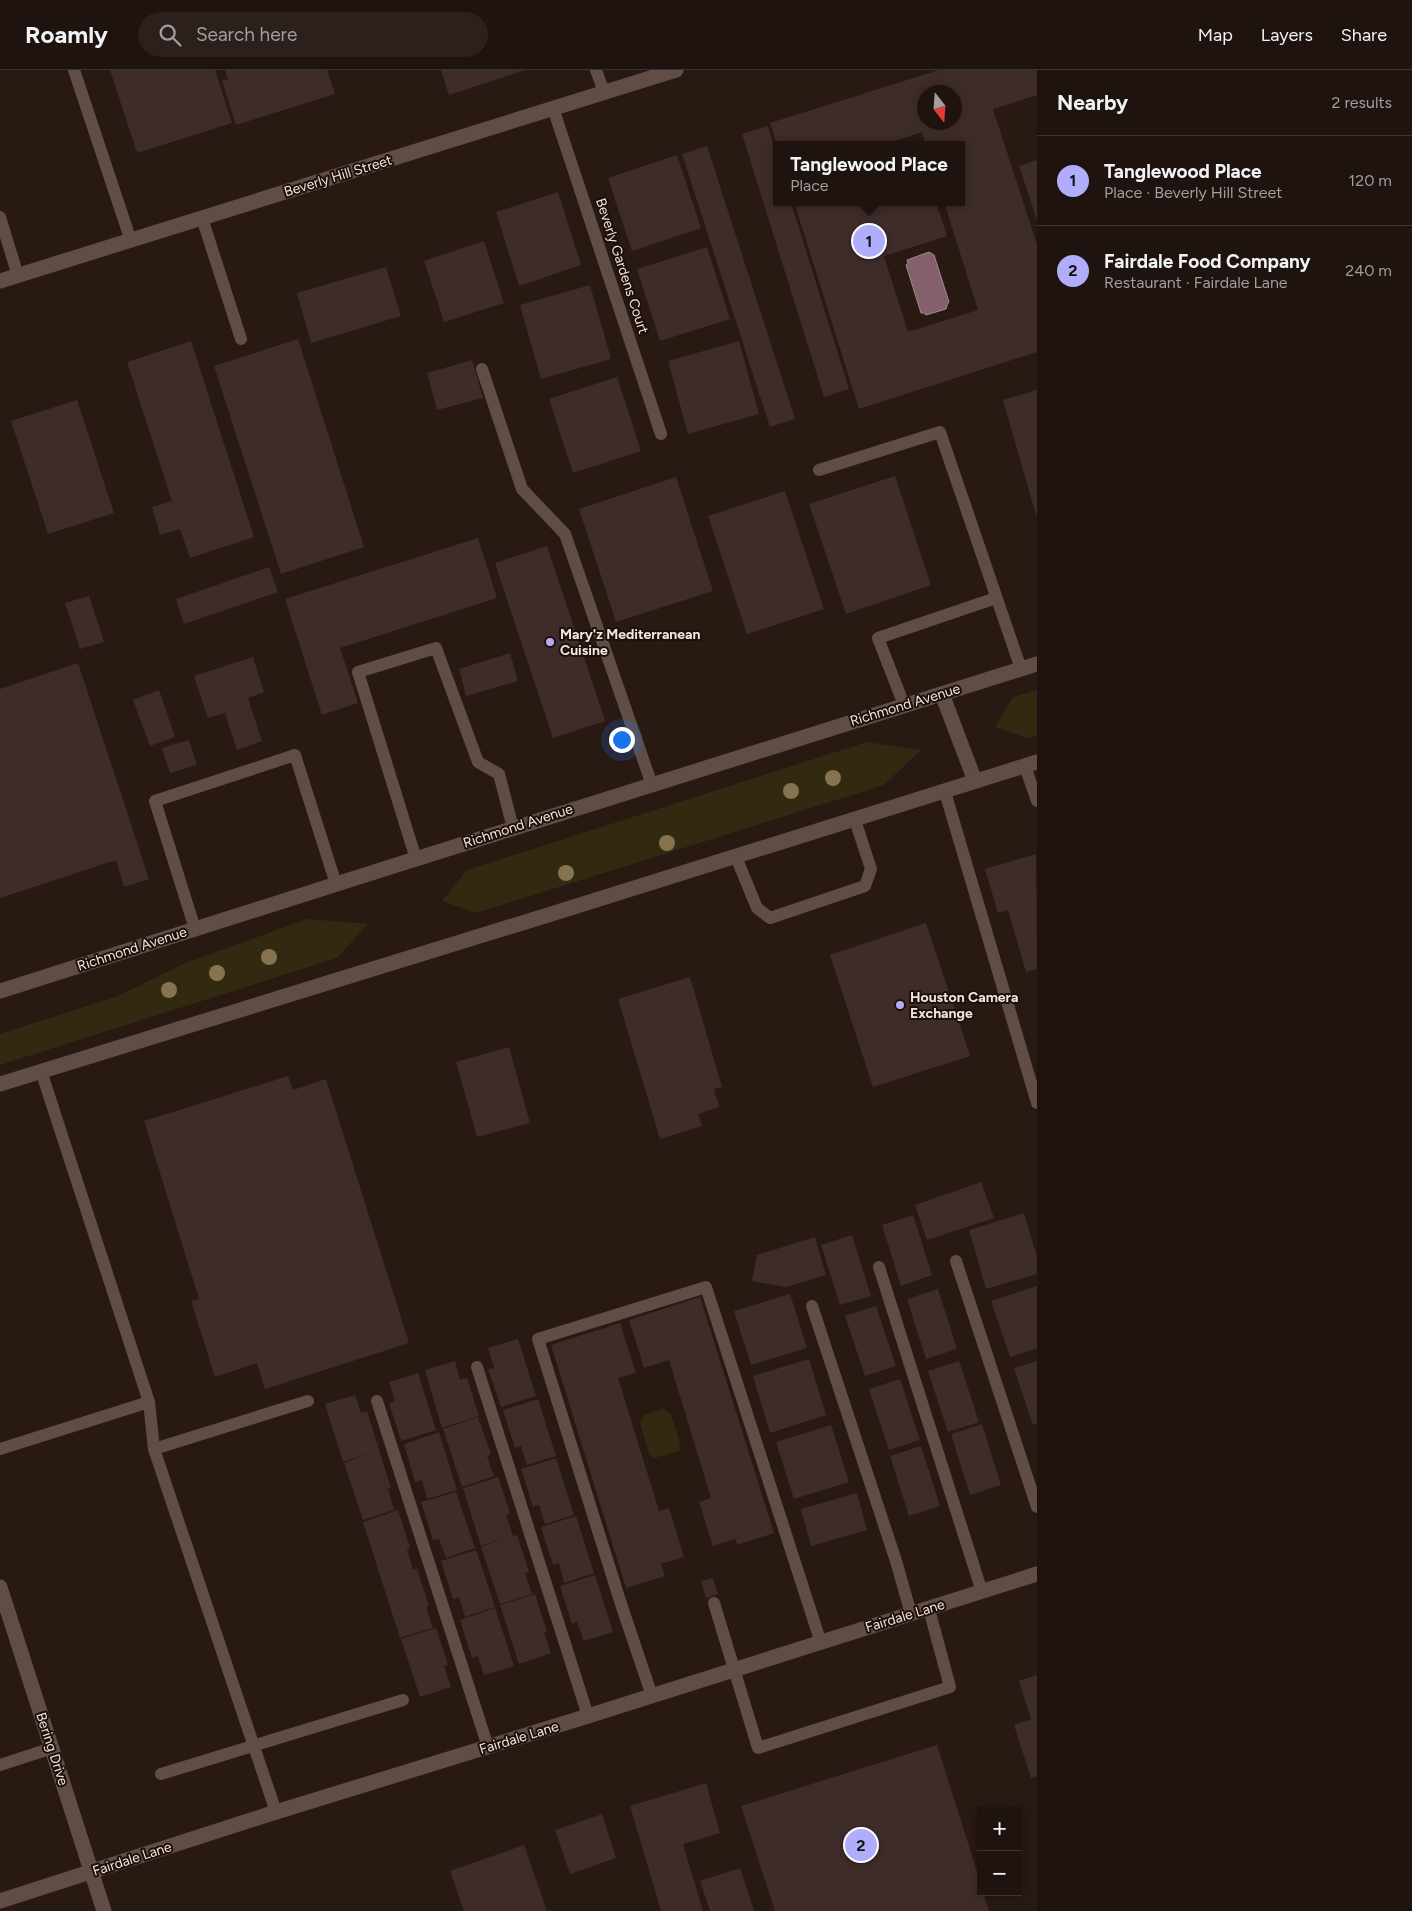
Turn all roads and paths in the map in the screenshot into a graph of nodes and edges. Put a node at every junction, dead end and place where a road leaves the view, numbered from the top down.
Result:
1 (74, 70) edge
2 (596, 70) edge
3 (676, 70) edge
4 (604, 92) junction
5 (553, 108) junction
6 (0, 217) edge
7 (202, 218) junction
8 (131, 241) junction
9 (18, 276) junction
10 (0, 281) edge
11 (241, 339) dead end
12 (482, 370) dead end
13 (661, 434) dead end
14 (819, 470) dead end
15 (996, 598) junction
16 (1037, 664) edge
17 (1021, 669) junction
18 (942, 694) junction
19 (904, 705) junction
20 (1031, 764) edge
21 (975, 781) junction
22 (652, 784) junction
23 (945, 792) junction
24 (1037, 801) edge
25 (854, 820) junction
26 (513, 828) junction
27 (736, 857) junction
28 (416, 859) junction
29 (336, 884) junction
30 (195, 929) junction
31 (0, 991) edge
32 (41, 1071) junction
33 (0, 1084) edge
34 (1037, 1103) edge
35 (956, 1261) dead end
36 (879, 1267) dead end
37 (812, 1306) dead end
38 (477, 1367) dead end
39 (308, 1400) dead end
40 (377, 1401) dead end
41 (149, 1402) junction
42 (0, 1449) edge
43 (154, 1449) junction
44 (1037, 1507) edge
45 (1037, 1574) edge
46 (0, 1587) edge
47 (982, 1592) junction
48 (714, 1603) dead end
49 (929, 1608) junction
50 (911, 1614) junction
51 (821, 1643) junction
52 (733, 1670) junction
53 (652, 1696) junction
54 (403, 1700) dead end
55 (588, 1716) junction
56 (253, 1746) junction
57 (488, 1747) junction
58 (52, 1748) junction
59 (0, 1765) edge
60 (161, 1774) dead end
61 (276, 1812) junction
62 (92, 1872) junction
63 (0, 1901) edge
64 (104, 1911) edge

1 - 8 lane
2 - 4 lane
3 - 4 main road, Beverly Hill Street
4 - 5 main road, Beverly Hill Street
5 - 7 main road, Beverly Hill Street
5 - 13 lane, Beverly Gardens Court
6 - 9 lane
7 - 8 main road, Beverly Hill Street
7 - 11 lane
8 - 9 main road, Beverly Hill Street
9 - 10 main road, Beverly Hill Street
12 - 22 lane
14 - 15 lane
15 - 17 lane
15 - 19 lane
16 - 17 main road, Richmond Avenue
17 - 18 main road, Richmond Avenue
18 - 19 main road, Richmond Avenue
18 - 21 main road
19 - 22 main road, Richmond Avenue
20 - 21 main road
20 - 24 lane
21 - 23 main road
22 - 26 main road, Richmond Avenue
23 - 25 main road
23 - 34 lane
25 - 27 main road
25 - 27 lane
26 - 28 main road, Richmond Avenue
26 - 28 lane
27 - 32 main road
28 - 29 main road, Richmond Avenue
29 - 30 main road, Richmond Avenue
29 - 30 lane
30 - 31 main road, Richmond Avenue
32 - 33 main road
32 - 41 lane
35 - 44 lane
36 - 47 lane
37 - 50 lane
38 - 55 lane
39 - 43 lane
40 - 57 lane
41 - 42 lane
41 - 43 lane
43 - 56 lane
45 - 47 main road, Fairdale Lane
46 - 58 main road, Bering Drive
47 - 49 main road, Fairdale Lane
48 - 52 lane
49 - 50 main road, Fairdale Lane
49 - 52 lane
50 - 51 main road, Fairdale Lane
51 - 52 main road, Fairdale Lane
51 - 53 lane
52 - 53 main road, Fairdale Lane
53 - 55 main road, Fairdale Lane
54 - 56 lane
55 - 57 main road, Fairdale Lane
56 - 60 lane
56 - 61 lane
57 - 61 main road, Fairdale Lane
58 - 59 lane
58 - 62 main road, Bering Drive
61 - 62 main road, Fairdale Lane
62 - 63 main road, Fairdale Lane
62 - 64 main road, Bering Drive

